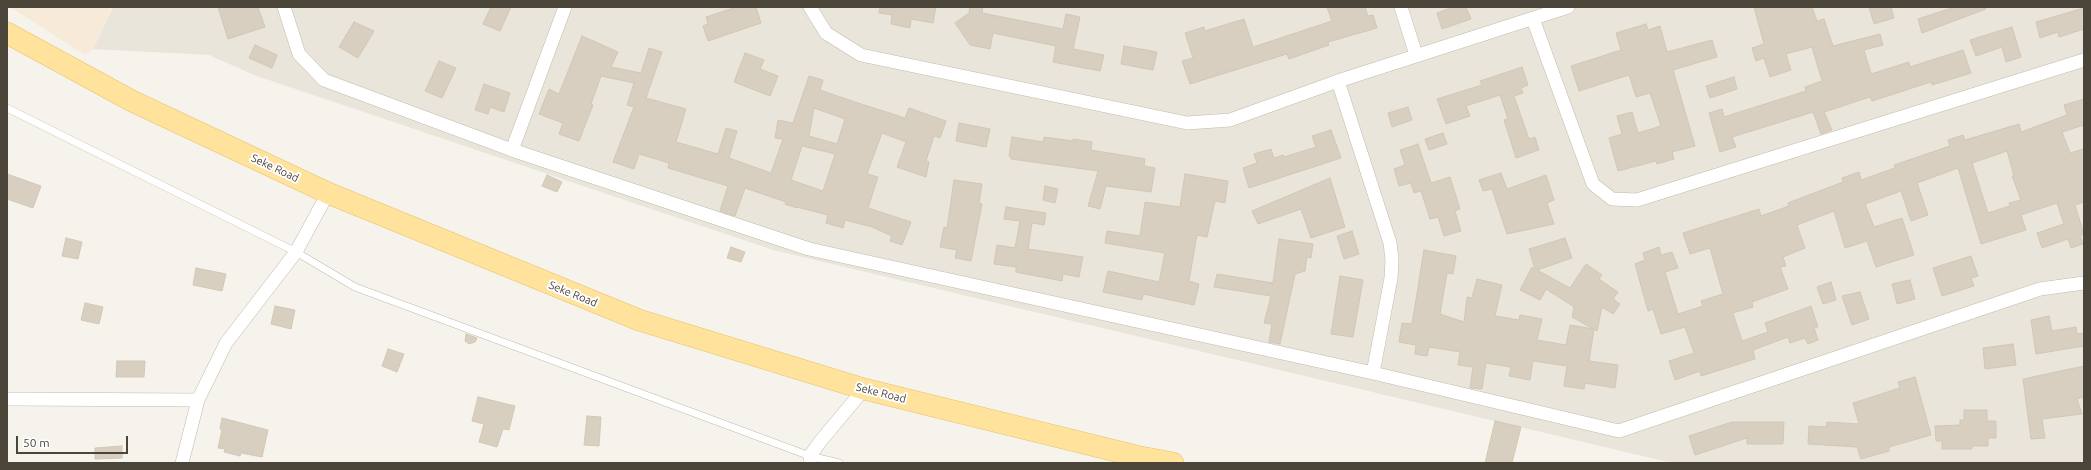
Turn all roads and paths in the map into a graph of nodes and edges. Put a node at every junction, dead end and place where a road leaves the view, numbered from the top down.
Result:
1 (284, 7) edge
2 (565, 7) edge
3 (810, 7) edge
4 (1401, 7) edge
5 (1568, 7) edge
6 (1533, 18) junction
7 (7, 33) edge
8 (1416, 55) junction
9 (2084, 60) edge
10 (1338, 81) junction
11 (7, 108) edge
12 (512, 150) junction
13 (328, 193) junction
14 (296, 252) junction
15 (2084, 283) edge
16 (1373, 373) junction
17 (864, 389) junction
18 (7, 399) edge
19 (198, 400) junction
20 (810, 459) edge
21 (182, 463) edge
22 (839, 463) edge
23 (1173, 463) edge

1 - 12 street
2 - 12 street
3 - 10 street
4 - 8 street
5 - 6 street
6 - 8 street
6 - 9 street
7 - 13 main road, Seke Road
8 - 10 street
10 - 16 street
11 - 14 lane
12 - 16 street
13 - 14 street
13 - 17 main road, Seke Road
14 - 19 street
14 - 20 lane
15 - 16 street
17 - 20 street
17 - 23 main road, Seke Road
18 - 19 street
19 - 21 street
20 - 22 lane

